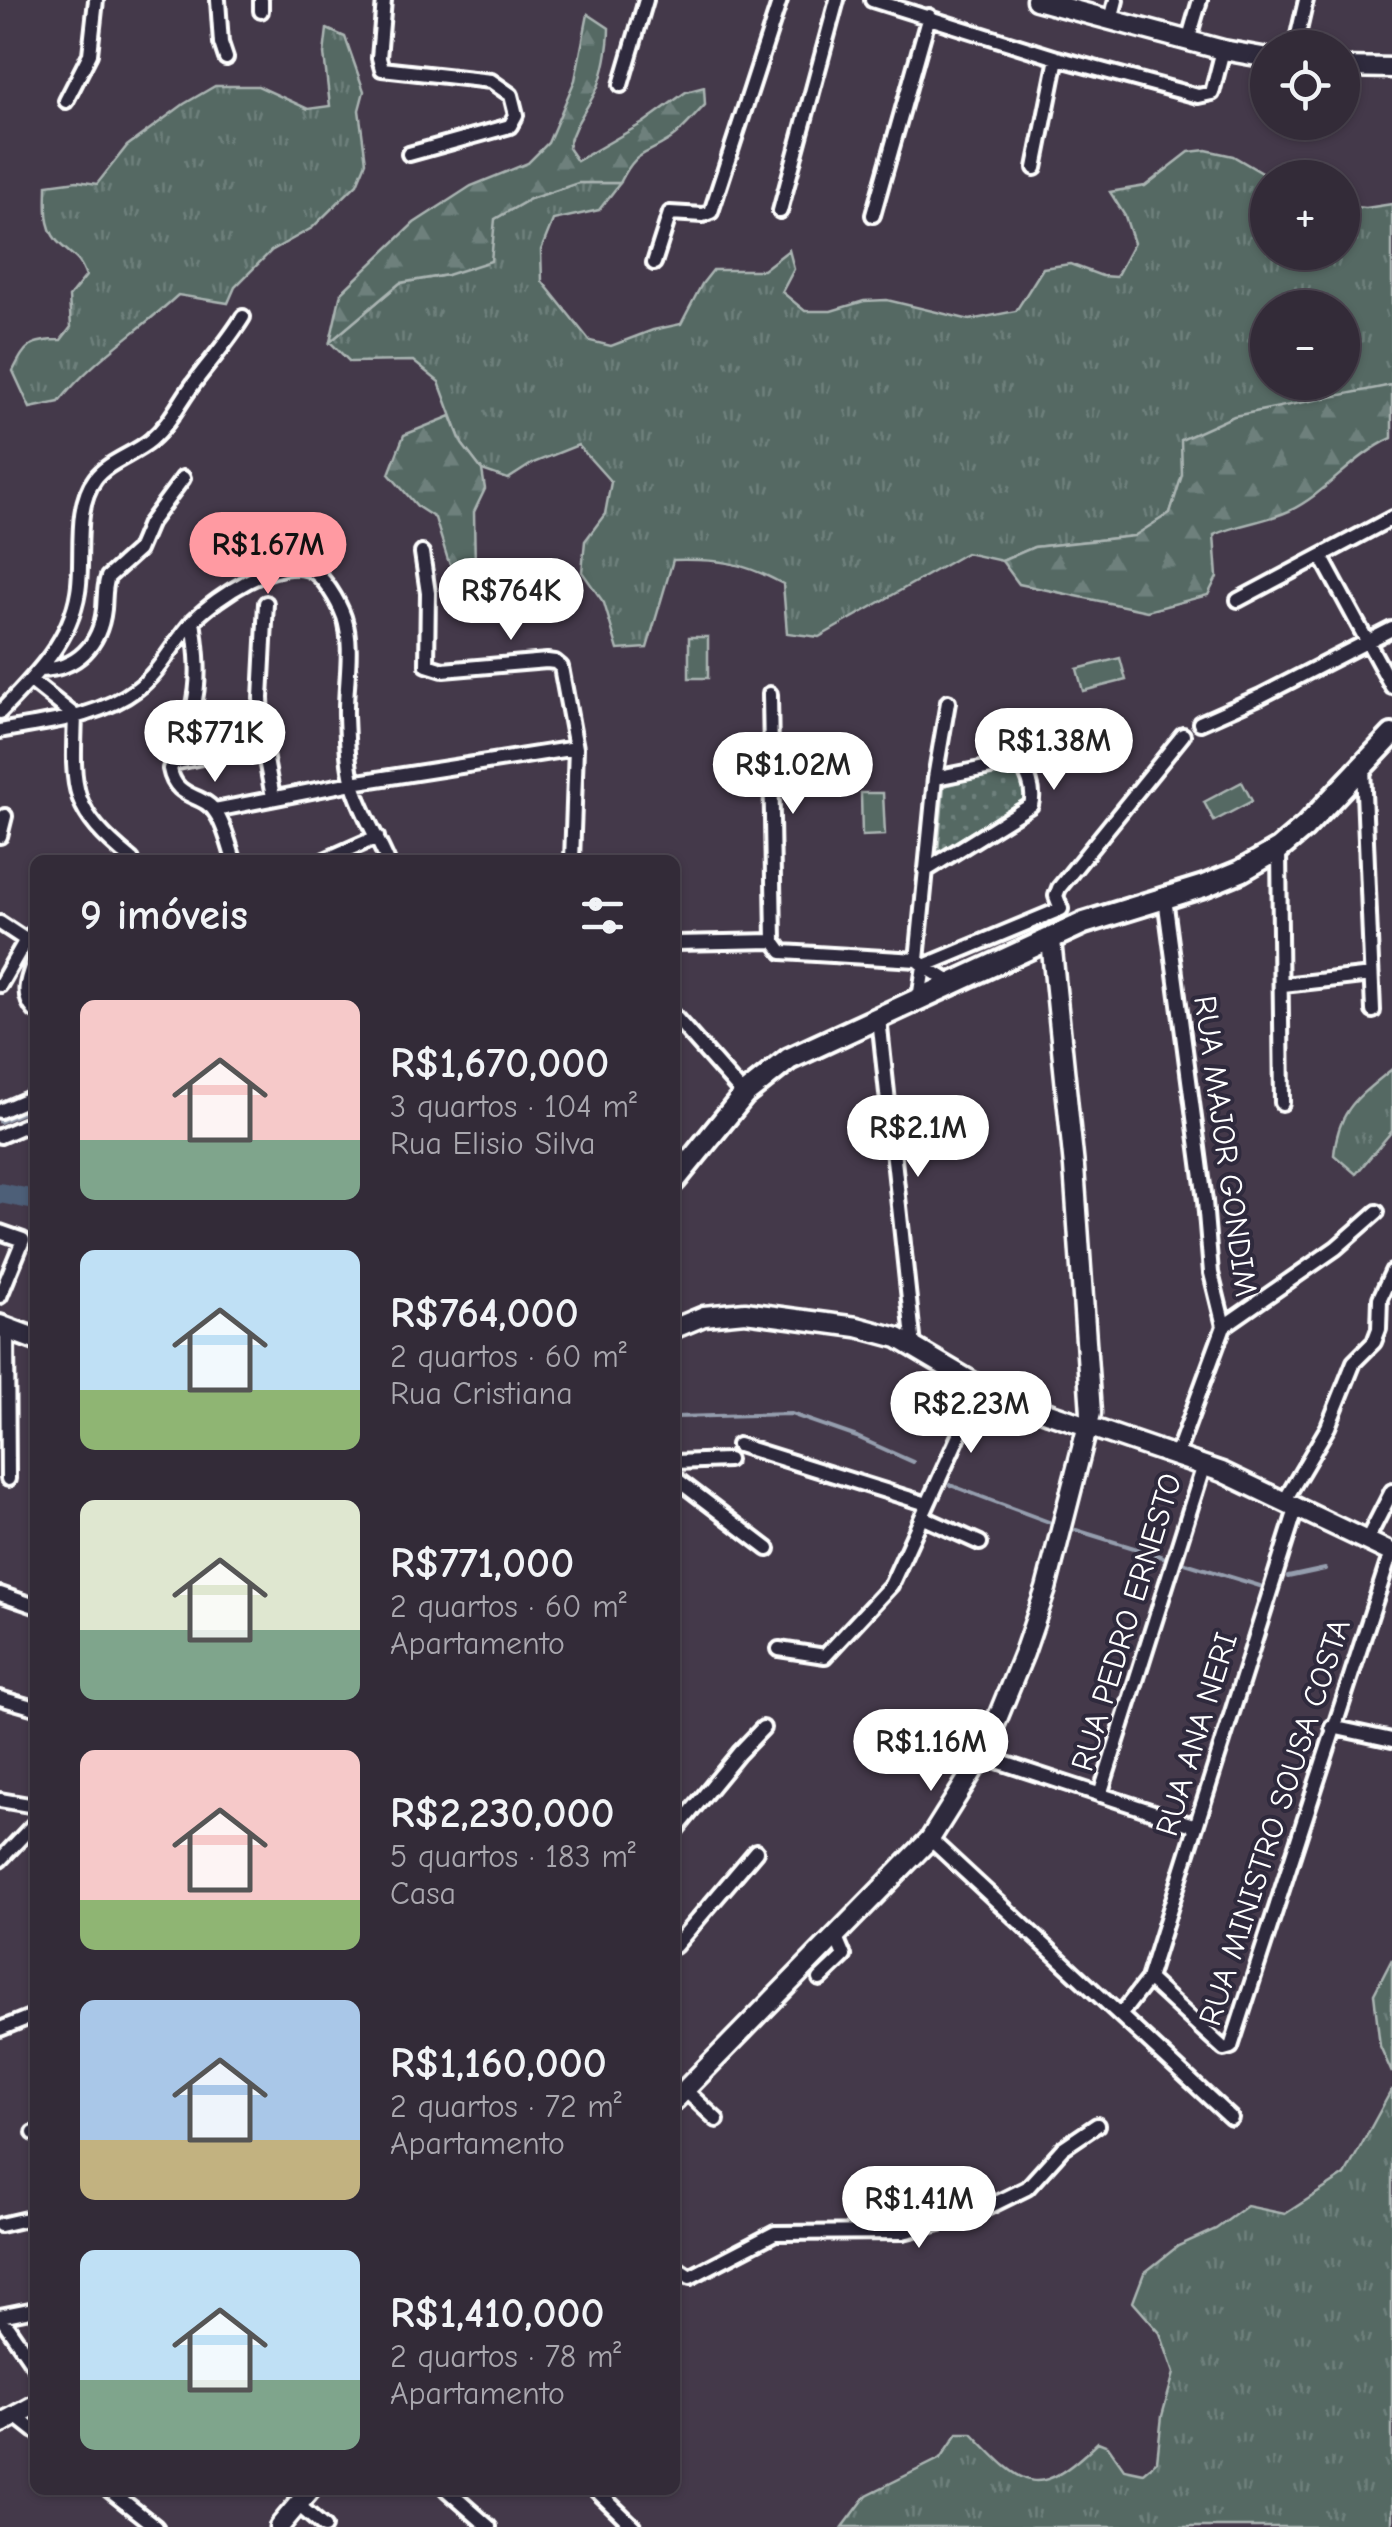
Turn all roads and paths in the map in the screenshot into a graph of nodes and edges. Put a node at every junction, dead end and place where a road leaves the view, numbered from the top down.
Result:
1 (96, 0) edge
2 (218, 0) edge
3 (384, 0) edge
4 (646, 0) edge
5 (780, 0) edge
6 (836, 0) edge
7 (872, 0) edge
8 (1036, 0) edge
9 (1116, 0) edge
10 (1200, 0) edge
11 (1306, 0) edge
12 (929, 16) junction
13 (1110, 20) junction
14 (1299, 30) edge
15 (1188, 41) junction
16 (1223, 50) junction
17 (1250, 55) edge
18 (226, 58) dead end
19 (1058, 58) junction
20 (1360, 67) edge
21 (1392, 68) edge
22 (621, 86) dead end
23 (66, 101) dead end
24 (409, 154) dead end
25 (1035, 168) dead end
26 (780, 211) dead end
27 (873, 215) dead end
28 (654, 263) dead end
29 (243, 317) dead end
30 (183, 478) dead end
31 (1392, 518) edge
32 (422, 553) dead end
33 (1321, 556) junction
34 (1238, 600) dead end
35 (266, 602) dead end
36 (193, 621) junction
37 (1392, 629) edge
38 (1369, 641) junction
39 (40, 670) junction
40 (31, 681) junction
41 (1392, 687) edge
42 (770, 694) dead end
43 (948, 702) dead end
44 (0, 712) edge
45 (75, 716) junction
46 (1200, 723) dead end
47 (0, 731) edge
48 (1182, 735) dead end
49 (1392, 735) edge
50 (263, 744) junction
51 (576, 748) junction
52 (1363, 764) junction
53 (171, 765) junction
54 (935, 778) junction
55 (352, 783) junction
56 (274, 797) junction
57 (215, 810) junction
58 (5, 816) dead end
59 (0, 836) edge
60 (377, 837) junction
61 (1279, 849) junction
62 (126, 855) edge
63 (232, 855) edge
64 (336, 855) edge
65 (385, 855) edge
66 (572, 855) edge
67 (925, 870) junction
68 (1165, 898) junction
69 (1061, 909) junction
70 (0, 922) edge
71 (1084, 924) junction
72 (30, 938) edge
73 (1051, 940) junction
74 (774, 941) junction
75 (30, 942) edge
76 (680, 943) edge
77 (921, 963) junction
78 (30, 972) edge
79 (1371, 975) junction
80 (953, 984) junction
81 (0, 985) edge
82 (1283, 985) junction
83 (920, 999) junction
84 (30, 1005) edge
85 (1373, 1011) dead end
86 (879, 1018) junction
87 (680, 1022) edge
88 (744, 1095) junction
89 (30, 1098) edge
90 (1282, 1103) dead end
91 (0, 1111) edge
92 (30, 1123) edge
93 (0, 1136) edge
94 (680, 1174) edge
95 (1377, 1212) dead end
96 (0, 1232) edge
97 (1392, 1272) edge
98 (0, 1296) edge
99 (680, 1326) edge
100 (1224, 1326) junction
101 (4, 1327) edge
102 (30, 1337) edge
103 (914, 1347) junction
104 (982, 1387) junction
105 (1090, 1426) junction
106 (738, 1444) dead end
107 (1177, 1454) junction
108 (728, 1460) dead end
109 (680, 1462) edge
110 (1204, 1465) junction
111 (8, 1479) dead end
112 (680, 1482) edge
113 (1392, 1491) edge
114 (1291, 1503) junction
115 (924, 1511) junction
116 (1366, 1540) junction
117 (980, 1543) dead end
118 (768, 1549) dead end
119 (1390, 1552) edge
120 (0, 1594) edge
121 (30, 1604) edge
122 (778, 1649) dead end
123 (0, 1698) edge
124 (30, 1707) edge
125 (1332, 1727) junction
126 (764, 1728) dead end
127 (1392, 1740) edge
128 (982, 1756) junction
129 (1100, 1795) junction
130 (0, 1800) edge
131 (30, 1805) edge
132 (680, 1825) edge
133 (1196, 1826) junction
134 (30, 1828) edge
135 (930, 1839) junction
136 (756, 1852) dead end
137 (0, 1860) edge
138 (836, 1937) junction
139 (680, 1940) edge
140 (820, 1979) dead end
141 (1148, 1979) junction
142 (1121, 2014) junction
143 (30, 2017) edge
144 (0, 2029) edge
145 (680, 2095) edge
146 (1230, 2118) dead end
147 (717, 2120) dead end
148 (1097, 2125) dead end
149 (30, 2219) edge
150 (0, 2225) edge
151 (680, 2272) edge
152 (30, 2310) edge
153 (0, 2316) edge
154 (30, 2360) edge
155 (30, 2408) edge
156 (8, 2420) edge
157 (115, 2495) edge
158 (305, 2495) edge
159 (307, 2495) edge
160 (453, 2495) edge
161 (601, 2495) edge
162 (156, 2527) edge
163 (279, 2527) edge
164 (324, 2527) edge
165 (490, 2527) edge
166 (634, 2527) edge

1 - 23 street
2 - 18 street
3 - 24 street
4 - 22 street
5 - 28 street
6 - 26 street
7 - 12 street
8 - 13 main road
9 - 13 street
10 - 15 street
11 - 14 street
12 - 19 street
12 - 27 street
13 - 15 main road
15 - 16 main road
16 - 17 main road
16 - 19 street
19 - 25 street
20 - 21 main road
29 - 39 street
30 - 39 street
31 - 33 street
32 - 51 street
33 - 34 street
33 - 38 street
35 - 50 street
36 - 45 street
36 - 53 street
36 - 55 street
37 - 38 street
38 - 41 street
38 - 46 street
39 - 40 street
40 - 44 street
40 - 45 street
42 - 74 street
43 - 54 street
45 - 47 street
45 - 62 street
48 - 69 street
49 - 52 main road
50 - 53 street
50 - 56 street
51 - 55 street
51 - 66 street
52 - 61 main road
52 - 79 street
53 - 57 street
54 - 67 street
54 - 67 street
55 - 56 street
55 - 60 street
56 - 57 street
57 - 63 street
58 - 59 street
60 - 64 street
60 - 65 street
61 - 68 main road
61 - 82 street
67 - 77 street
68 - 71 main road
68 - 100 street, RUA MAJOR GONDIM
69 - 71 street
69 - 73 street
69 - 77 street
70 - 72 street
71 - 73 main road
73 - 80 main road
73 - 105 main road
74 - 76 street
74 - 77 street
75 - 81 street
77 - 80 street
77 - 83 street
78 - 84 street
79 - 82 street
79 - 85 street
80 - 83 main road
82 - 90 street
83 - 86 main road
86 - 88 main road
86 - 103 street
87 - 88 street
88 - 94 main road
89 - 91 street
92 - 93 street
95 - 100 street
96 - 98 street
97 - 114 street, RUA ANA NERI
99 - 103 main road
100 - 107 street, RUA MAJOR GONDIM
101 - 102 main road
101 - 111 street
103 - 104 main road
104 - 105 main road
104 - 115 street
105 - 107 main road
105 - 128 main road
106 - 115 street
107 - 110 main road
108 - 109 street
110 - 114 main road
110 - 129 street, RUA PEDRO ERNESTO
112 - 118 street
113 - 116 street
114 - 116 main road
114 - 133 street, RUA ANA NERI
115 - 117 street
115 - 122 street
116 - 119 main road
119 - 125 street, RUA MINISTRO SOUSA COSTA
120 - 121 street
123 - 124 street
125 - 127 street
125 - 141 street, RUA MINISTRO SOUSA COSTA
126 - 132 street
128 - 129 street
128 - 135 main road
129 - 133 street
130 - 131 street
133 - 141 street, RUA ANA NERI
134 - 137 street
135 - 138 main road
135 - 142 street
136 - 139 street
138 - 140 street
138 - 145 main road
141 - 142 street, RUA ANA NERI
142 - 146 street
143 - 144 street
145 - 147 street
148 - 151 street
149 - 150 street
152 - 153 street
153 - 154 street
155 - 156 main road
157 - 162 street
158 - 163 main road
159 - 164 street
160 - 165 street
161 - 166 street

